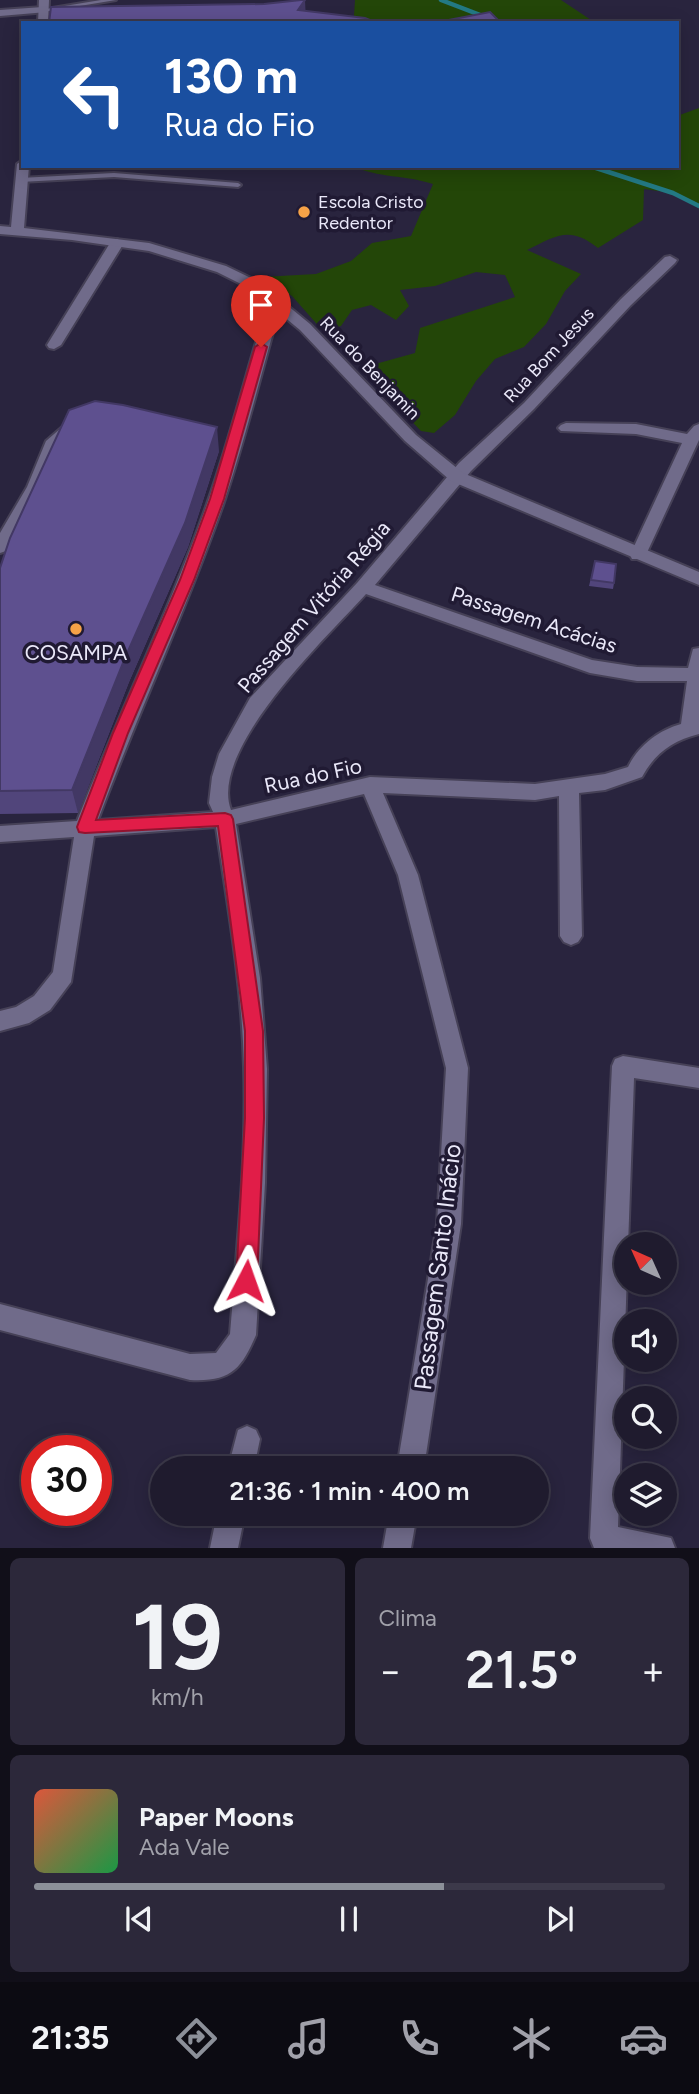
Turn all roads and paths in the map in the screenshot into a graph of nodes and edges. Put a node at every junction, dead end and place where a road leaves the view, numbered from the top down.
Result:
1 (113, 0) edge
2 (44, 5) edge
3 (0, 13) edge
4 (22, 168) edge
5 (20, 180) junction
6 (238, 185) dead end
7 (0, 230) edge
8 (17, 232) junction
9 (117, 243) junction
10 (670, 260) dead end
11 (282, 304) junction
12 (54, 345) dead end
13 (89, 419) edge
14 (566, 428) dead end
15 (695, 435) edge
16 (457, 477) junction
17 (0, 547) edge
18 (638, 555) junction
19 (699, 579) edge
20 (363, 587) junction
21 (699, 654) edge
22 (695, 675) junction
23 (695, 727) edge
24 (370, 785) junction
25 (569, 788) junction
26 (225, 819) junction
27 (85, 827) junction
28 (0, 834) edge
29 (571, 936) dead end
30 (0, 1021) edge
31 (699, 1077) edge
32 (0, 1317) edge
33 (247, 1439) dead end
34 (243, 1456) edge
35 (413, 1456) edge
36 (229, 1526) edge
37 (401, 1526) edge
38 (604, 1538) joint
39 (224, 1548) edge
40 (397, 1548) edge
41 (661, 1548) edge

1 - 2 lane
2 - 3 street
4 - 5 street
5 - 6 lane
5 - 8 street
7 - 8 street, Rua do Benjamin
8 - 9 street, Rua do Benjamin
9 - 11 street, Rua do Benjamin
9 - 12 street
10 - 16 street, Rua Bom Jesus
11 - 16 street, Rua do Benjamin
11 - 27 street
13 - 17 street
14 - 15 street
15 - 18 street
16 - 18 street, Rua do Benjamin
16 - 20 street, Passagem Vitória Régia
18 - 19 street, Rua do Benjamin
20 - 22 street, Passagem Acácias
20 - 26 street, Passagem Vitória Régia
21 - 22 street
22 - 23 street
23 - 25 street, Rua do Fio
24 - 25 street, Rua do Fio
24 - 26 street, Rua do Fio
24 - 35 street, Passagem Santo Inácio
25 - 29 street
26 - 27 street, Rua do Fio
26 - 32 street, Passagem Vitória Régia
27 - 28 street, Rua do Fio
27 - 30 street
31 - 38 street
33 - 34 street
36 - 39 street
37 - 40 street
38 - 41 street

